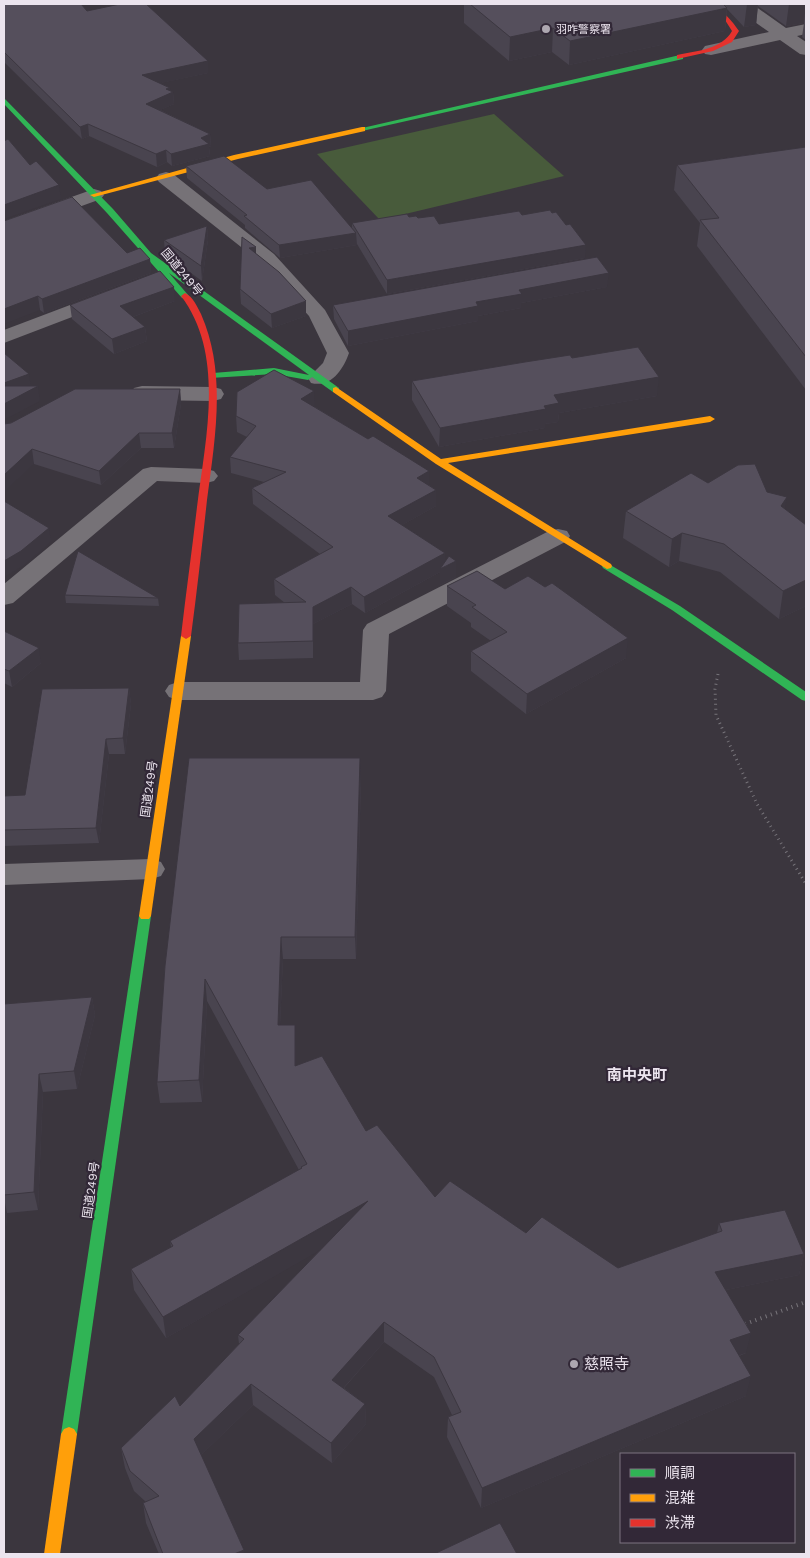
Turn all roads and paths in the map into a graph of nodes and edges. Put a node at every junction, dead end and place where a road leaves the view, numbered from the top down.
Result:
1 (706, 4) edge
2 (741, 4) edge
3 (806, 29) edge
4 (785, 34) junction
5 (711, 50) junction
6 (806, 50) edge
7 (4, 100) edge
8 (166, 178) junction
9 (94, 195) junction
10 (7, 223) edge
11 (150, 256) junction
12 (167, 275) junction
13 (4, 337) edge
14 (319, 378) junction
15 (213, 385) junction
16 (125, 393) edge
17 (710, 419) dead end
18 (439, 462) junction
19 (206, 476) junction
20 (558, 536) junction
21 (4, 597) edge
22 (724, 641) junction
23 (178, 690) junction
24 (806, 697) edge
25 (151, 869) junction
26 (4, 875) edge
27 (806, 884) edge
28 (806, 1302) edge
29 (744, 1324) edge
30 (52, 1554) edge

1 - 5 main road
2 - 4 street
3 - 4 street
4 - 5 street
4 - 6 street
5 - 8 main road
7 - 9 main road, 国道249号
8 - 9 main road
8 - 14 street
9 - 10 street
9 - 11 main road, 国道249号
11 - 12 main road, 国道249号
11 - 14 main road
12 - 13 street
12 - 15 main road, 国道249号
14 - 15 main road
14 - 18 main road
15 - 16 street
15 - 19 main road, 国道249号
17 - 18 main road
18 - 20 main road
19 - 21 street
19 - 23 main road, 国道249号
20 - 22 main road
20 - 23 street
22 - 24 main road
22 - 27 path
23 - 25 main road, 国道249号
25 - 26 street
25 - 30 main road, 国道249号
28 - 29 path

